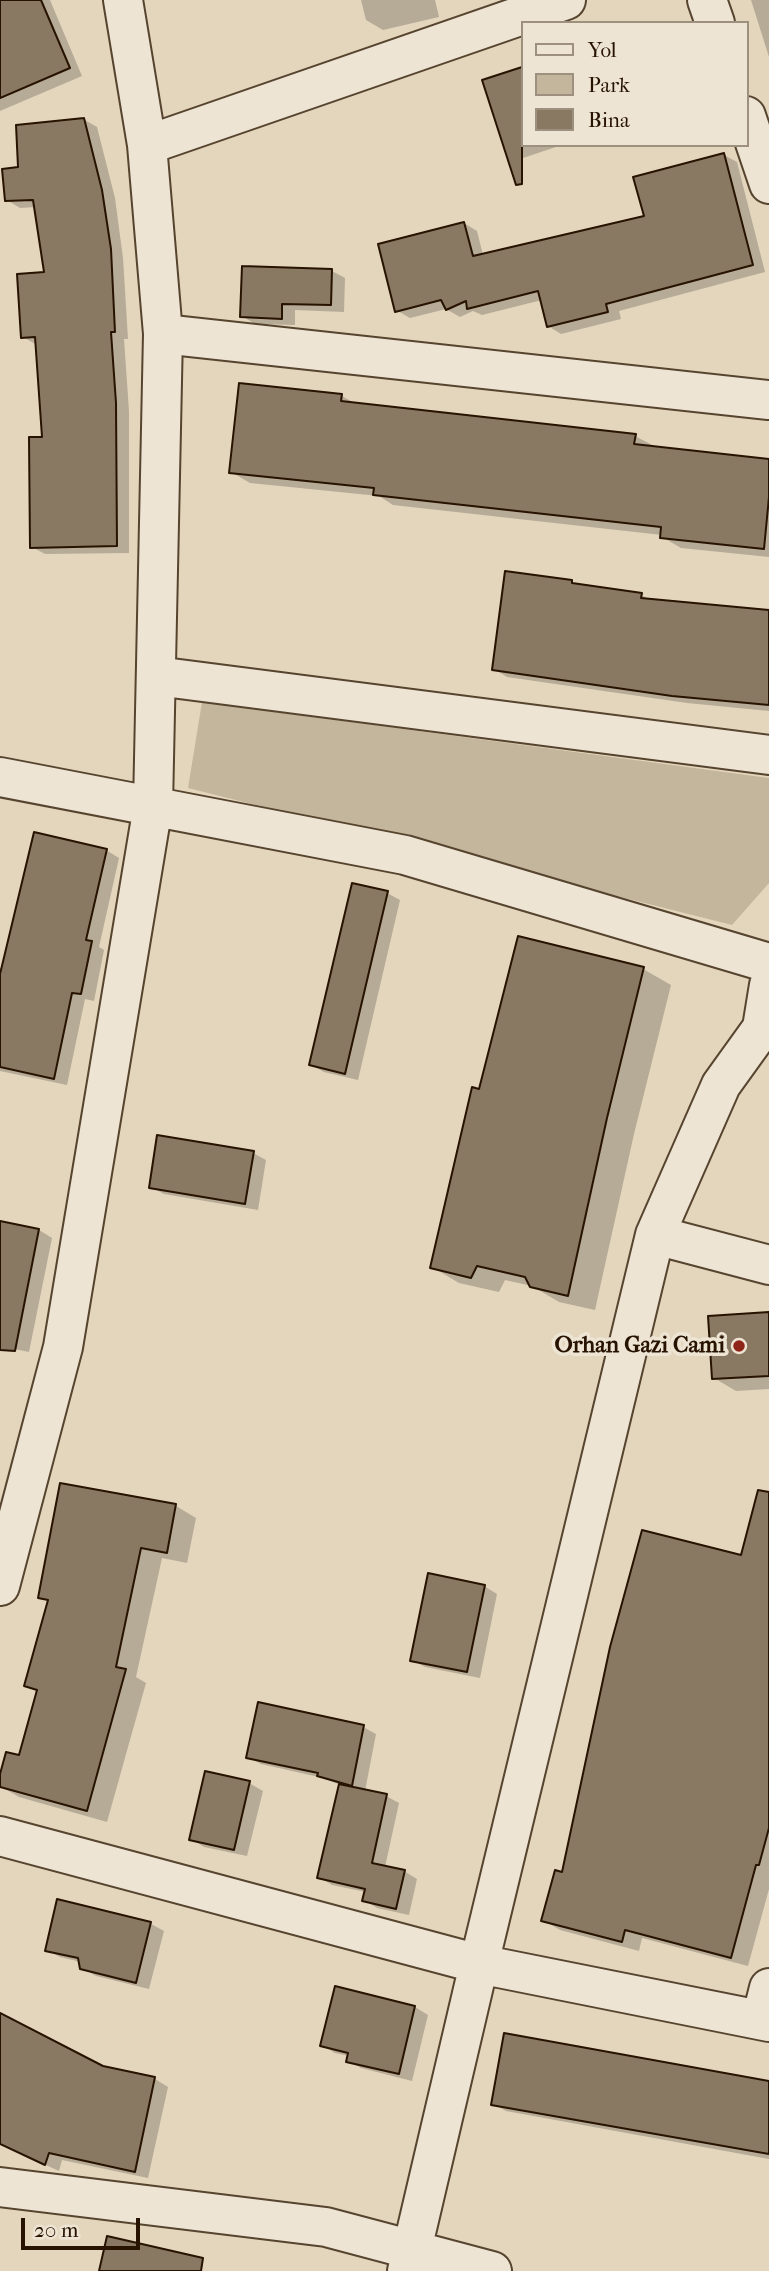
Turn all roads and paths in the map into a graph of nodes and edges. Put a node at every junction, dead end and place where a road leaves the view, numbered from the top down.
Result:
1 (123, 0) edge
2 (566, 0) edge
3 (707, 0) edge
4 (714, 21) edge
5 (748, 122) edge
6 (147, 145) junction
7 (769, 184) edge
8 (163, 334) junction
9 (769, 400) edge
10 (156, 676) junction
11 (769, 755) edge
12 (0, 777) edge
13 (153, 806) junction
14 (769, 963) edge
15 (769, 985) edge
16 (655, 1235) junction
17 (769, 1265) edge
18 (0, 1586) edge
19 (0, 1836) edge
20 (479, 1964) junction
21 (766, 2010) edge
22 (0, 2187) edge
23 (410, 2261) edge
24 (492, 2271) edge

1 - 6 street
2 - 6 street
3 - 4 street
5 - 7 street
6 - 8 street
8 - 9 street
8 - 10 street
10 - 11 street
10 - 13 street
12 - 13 street
13 - 14 street
13 - 18 street
15 - 16 street
16 - 17 street
16 - 20 street
19 - 20 street
20 - 21 street
20 - 23 street
22 - 23 street
23 - 24 street

